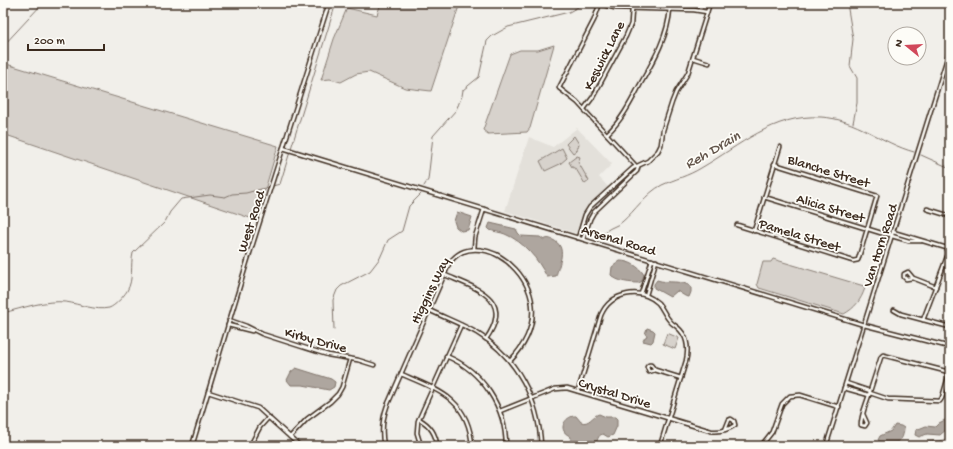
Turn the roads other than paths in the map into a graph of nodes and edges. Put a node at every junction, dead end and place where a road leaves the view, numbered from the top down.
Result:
1 (329, 3) edge
2 (710, 3) edge
3 (600, 4) edge
4 (632, 9) junction
5 (670, 9) junction
6 (707, 12) junction
7 (950, 49) edge
8 (693, 58) junction
9 (709, 63) dead end
10 (584, 108) junction
11 (607, 134) junction
12 (780, 147) dead end
13 (283, 148) junction
14 (774, 164) junction
15 (638, 167) junction
16 (617, 182) junction
17 (621, 186) junction
18 (764, 197) junction
19 (599, 199) junction
20 (602, 203) junction
21 (927, 208) dead end
22 (484, 209) junction
23 (950, 216) edge
24 (737, 226) dead end
25 (867, 229) junction
26 (754, 231) junction
27 (894, 232) junction
28 (892, 236) junction
29 (578, 238) junction
30 (583, 239) junction
31 (922, 241) junction
32 (474, 249) junction
33 (950, 249) edge
34 (652, 260) junction
35 (656, 261) junction
36 (445, 275) junction
37 (913, 278) dead end
38 (936, 287) junction
39 (641, 294) junction
40 (646, 296) junction
41 (429, 310) junction
42 (894, 310) dead end
43 (230, 320) junction
44 (923, 320) junction
45 (228, 325) junction
46 (461, 325) junction
47 (864, 325) junction
48 (950, 327) edge
49 (254, 331) junction
50 (486, 339) junction
51 (950, 346) edge
52 (446, 356) junction
53 (350, 359) junction
54 (510, 361) junction
55 (374, 365) dead end
56 (655, 370) dead end
57 (401, 374) junction
58 (681, 378) junction
59 (846, 383) junction
60 (433, 388) junction
61 (844, 388) junction
62 (578, 391) junction
63 (208, 392) junction
64 (870, 393) junction
65 (532, 399) junction
66 (839, 407) junction
67 (500, 411) junction
68 (863, 414) dead end
69 (269, 417) junction
70 (419, 419) junction
71 (668, 419) junction
72 (725, 430) dead end
73 (290, 437) junction
74 (192, 446) edge
75 (250, 446) edge
76 (300, 446) edge
77 (384, 446) edge
78 (421, 446) edge
79 (437, 446) edge
80 (472, 446) edge
81 (506, 446) edge
82 (541, 446) edge
83 (660, 446) edge
84 (762, 446) edge
85 (826, 446) edge

1 - 13 street, West Road
2 - 6 street
3 - 4 street
3 - 10 street
4 - 5 street
4 - 10 street, Keswick Lane
5 - 6 street
5 - 11 street
6 - 8 street
7 - 27 street, Van Horn Road
8 - 9 street
8 - 15 street
10 - 11 street
11 - 15 street
12 - 14 street
13 - 22 street, Arsenal Road
13 - 43 street, West Road
14 - 18 street
14 - 25 street, Blanche Street
15 - 16 street
15 - 17 street
16 - 17 street
16 - 19 street
17 - 20 street
18 - 25 street, Alicia Street
18 - 26 street
19 - 20 street
19 - 29 street
20 - 30 street
21 - 23 street
22 - 29 street, Arsenal Road
22 - 32 street
24 - 26 street, Pamela Street
25 - 26 street, Pamela Street
25 - 28 street, Alicia Street
27 - 28 street, Van Horn Road
27 - 31 street, Alicia Street
28 - 31 street, Alicia Street
28 - 47 street, Van Horn Road
29 - 30 street, Arsenal Road
30 - 34 street, Arsenal Road
31 - 33 street, Alicia Street
32 - 36 street, Higgins Way
32 - 54 street
33 - 38 street
34 - 35 street, Arsenal Road
34 - 39 street
35 - 40 street
35 - 47 street, Arsenal Road
36 - 41 street, Higgins Way
36 - 50 street
37 - 38 street
38 - 44 street
39 - 40 street
39 - 62 street
40 - 58 street
41 - 46 street
41 - 57 street, Higgins Way
42 - 44 street
43 - 45 street, West Road
43 - 49 street, Kirby Drive
44 - 48 street
45 - 49 street, Kirby Drive
45 - 63 street, West Road
46 - 50 street
46 - 52 street
47 - 51 street, Arsenal Road
47 - 59 street, Van Horn Road
49 - 53 street, Kirby Drive
50 - 54 street
52 - 60 street
52 - 67 street
53 - 55 street, Kirby Drive
53 - 73 street
54 - 65 street
56 - 58 street
57 - 60 street
57 - 77 street, Higgins Way
58 - 71 street
59 - 61 street, Van Horn Road
59 - 64 street
60 - 70 street
60 - 80 street
61 - 64 street
61 - 66 street, Van Horn Road
62 - 65 street, Crystal Drive
62 - 71 street, Crystal Drive
63 - 69 street
63 - 74 street, West Road
64 - 64 street
64 - 68 street
65 - 67 street, Crystal Drive
65 - 82 street
66 - 84 street
66 - 85 street, Van Horn Road
67 - 81 street
69 - 73 street
69 - 75 street
70 - 78 street
70 - 79 street
71 - 72 street, Crystal Drive
71 - 83 street
73 - 76 street

